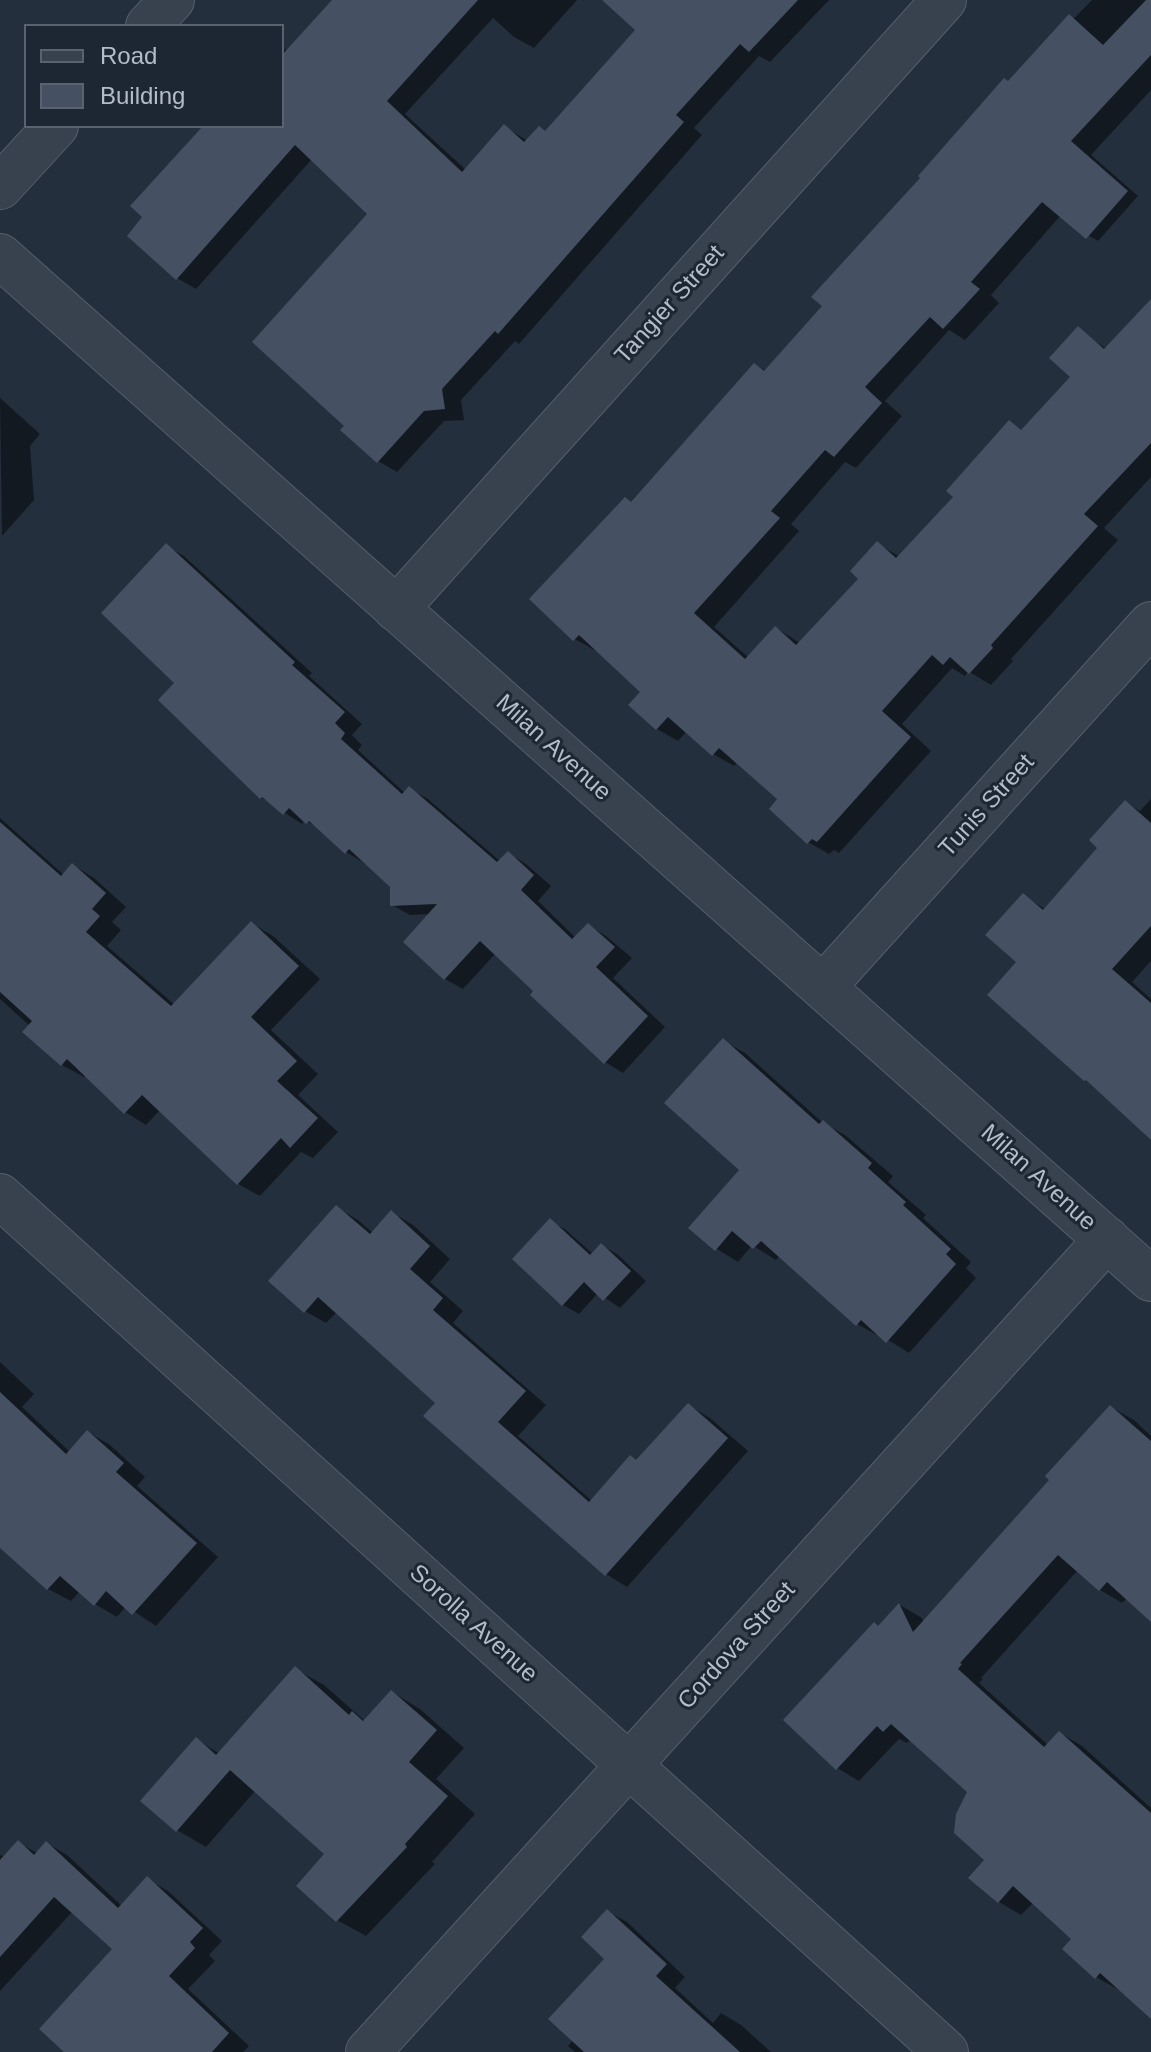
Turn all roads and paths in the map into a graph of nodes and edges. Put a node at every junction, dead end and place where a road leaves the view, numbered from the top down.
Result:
1 (172, 0) edge
2 (944, 0) edge
3 (150, 24) edge
4 (54, 128) edge
5 (0, 187) edge
6 (0, 256) edge
7 (396, 609) junction
8 (1151, 624) edge
9 (823, 987) junction
10 (0, 1196) edge
11 (1107, 1239) junction
12 (1151, 1279) edge
13 (627, 1764) junction
14 (368, 2052) edge
15 (946, 2052) edge

1 - 3 street
2 - 7 street, Tangier Street
4 - 5 street
6 - 7 street, Milan Avenue
7 - 9 street, Milan Avenue
8 - 9 street, Tunis Street
9 - 11 street, Milan Avenue
10 - 13 street, Sorolla Avenue
11 - 12 street, Milan Avenue
11 - 13 street, Cordova Street
13 - 14 street, Cordova Street
13 - 15 street, Sorolla Avenue

